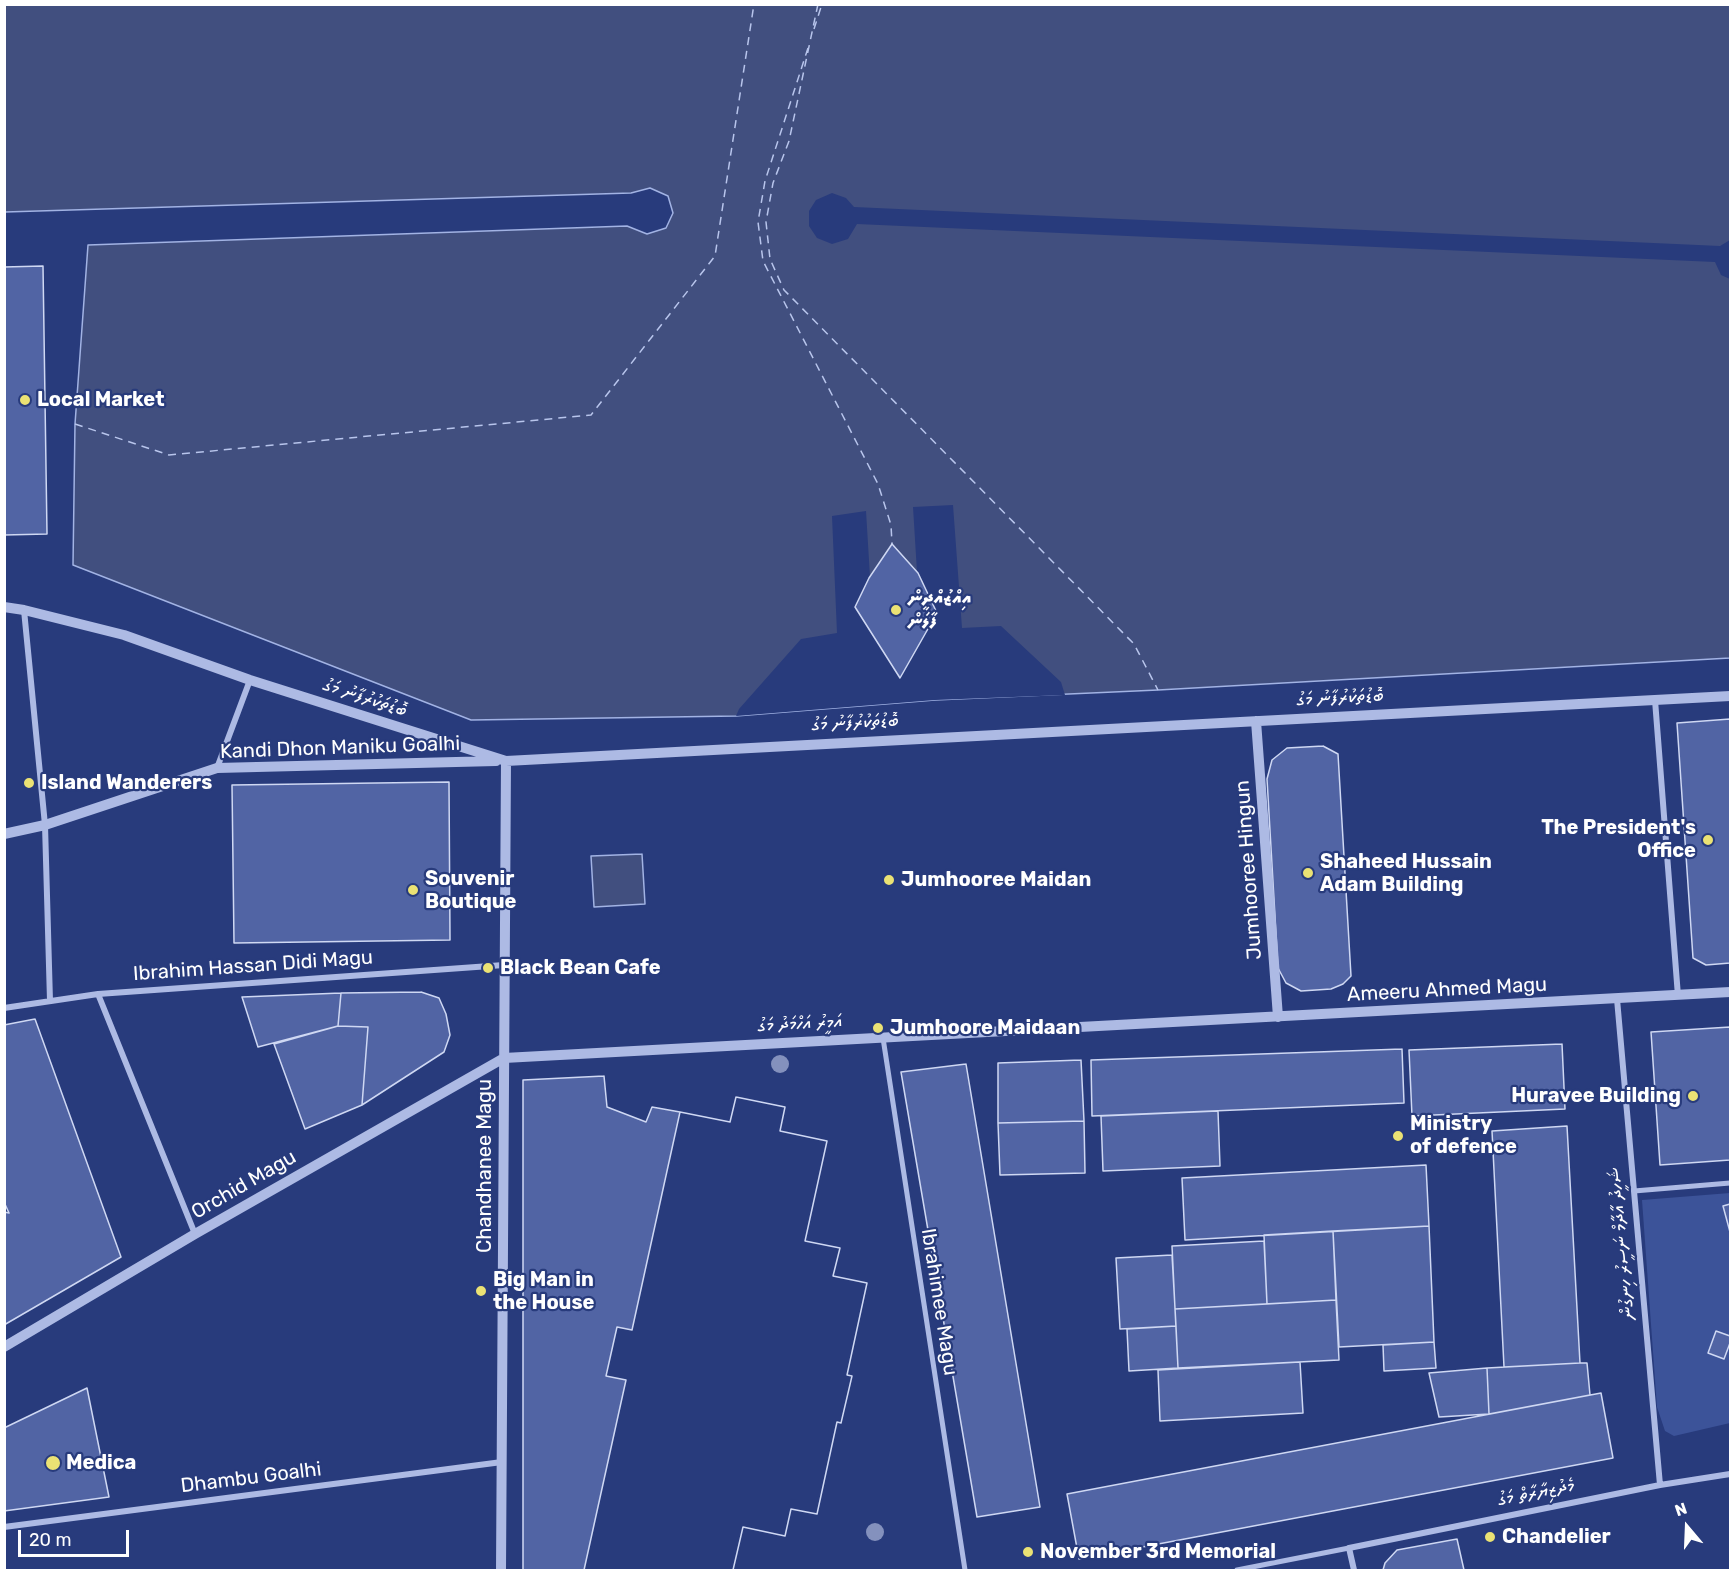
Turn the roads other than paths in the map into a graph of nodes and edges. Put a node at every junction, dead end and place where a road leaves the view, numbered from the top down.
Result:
1 (4, 607) edge
2 (24, 610) junction
3 (250, 680) junction
4 (1731, 696) edge
5 (1654, 700) junction
6 (1256, 721) junction
7 (506, 761) junction
8 (217, 768) junction
9 (45, 825) junction
10 (4, 834) edge
11 (504, 965) junction
12 (1731, 992) edge
13 (98, 994) junction
14 (1678, 996) junction
15 (1617, 999) junction
16 (50, 1001) junction
17 (4, 1008) edge
18 (1278, 1017) junction
19 (882, 1038) junction
20 (504, 1058) junction
21 (1731, 1183) edge
22 (1634, 1191) junction
23 (195, 1234) junction
24 (4, 1347) edge
25 (502, 1462) junction
26 (1731, 1474) edge
27 (1660, 1485) junction
28 (4, 1527) edge
29 (1349, 1548) junction
30 (501, 1570) edge
31 (965, 1570) edge
32 (1238, 1570) edge
33 (1354, 1570) edge

1 - 2 street, ބޮޑުތަކުރުފާނު މަގު
2 - 3 street, ބޮޑުތަކުރުފާނު މަގު
2 - 9 street
3 - 7 street, ބޮޑުތަކުރުފާނު މަގު
3 - 8 street
4 - 5 street, ބޮޑުތަކުރުފާނު މަގު
5 - 6 street, ބޮޑުތަކުރުފާނު މަގު
5 - 14 street
6 - 7 street, ބޮޑުތަކުރުފާނު މަގު
6 - 18 street, Jumhooree Hingun
7 - 8 street, Kandi Dhon Maniku Goalhi
7 - 11 street, Chandhanee Magu
8 - 9 street, Kandi Dhon Maniku Goalhi
9 - 10 street, Kandi Dhon Maniku Goalhi
9 - 16 street
11 - 13 street, Ibrahim Hassan Didi Magu
11 - 20 street, Chandhanee Magu
12 - 14 street
13 - 16 street, Ibrahim Hassan Didi Magu
13 - 23 street
14 - 15 street
15 - 18 street, Ameeru Ahmed Magu
15 - 22 street, ޝަހީދު އާދާމް ނަސީރު ހިނގުން
16 - 17 street, Ibrahim Hassan Didi Magu
18 - 19 street, އަމީރު އަހްމަދު މަގު
19 - 20 street, އަމީރު އަހްމަދު މަގު
19 - 31 street, Ibrahimee Magu
20 - 23 street, Orchid Magu
20 - 25 street, Chandhanee Magu
21 - 22 street
22 - 27 street, ޝަހީދު އާދާމް ނަސީރު ހިނގުން
23 - 24 street, Orchid Magu
25 - 28 street, Dhambu Goalhi
25 - 30 street, Chandhanee Magu
26 - 27 street, މެދުޒިޔާރާތް މަގު
27 - 29 street, މެދުޒިޔާރާތް މަގު
29 - 32 street
29 - 33 street

